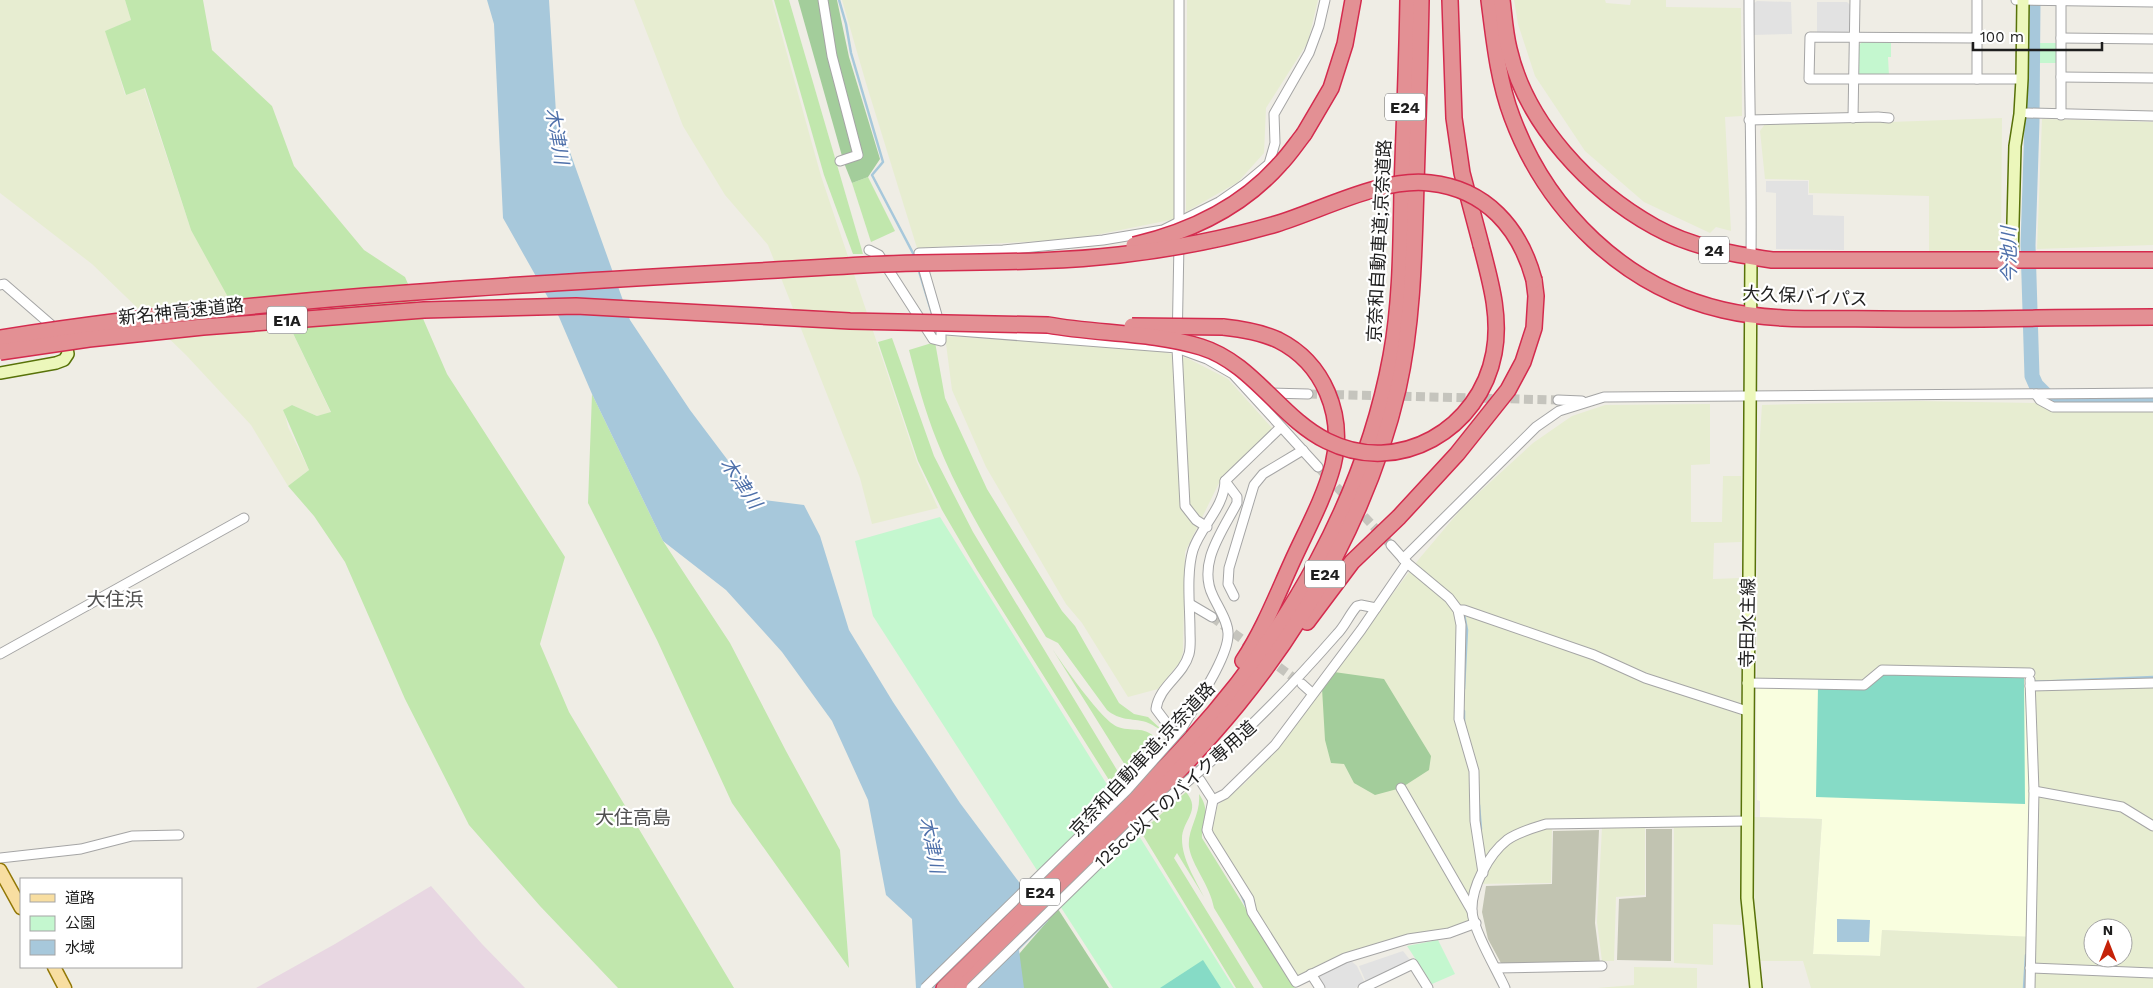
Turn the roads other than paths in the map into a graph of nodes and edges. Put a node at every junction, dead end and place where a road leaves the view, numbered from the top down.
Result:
1 (823, 0) edge
2 (1179, 0) edge
3 (1325, 0) edge
4 (1353, 0) edge
5 (1408, 0) edge
6 (1420, 0) edge
7 (1450, 0) edge
8 (1489, 0) edge
9 (1502, 0) edge
10 (1750, 0) edge
11 (1855, 0) edge
12 (1977, 0) edge
13 (2016, 0) edge
14 (2023, 0) edge
15 (2027, 0) edge
16 (2038, 0) edge
17 (2061, 0) edge
18 (2153, 2) edge
19 (1854, 37) junction
20 (1977, 38) junction
21 (2061, 38) junction
22 (2153, 39) edge
23 (2061, 77) junction
24 (2153, 78) edge
25 (1854, 79) junction
26 (1978, 79) junction
27 (2022, 79) junction
28 (2027, 113) dead end
29 (2061, 115) junction
30 (2153, 116) edge
31 (1853, 118) junction
32 (1889, 118) dead end
33 (1749, 120) junction
34 (840, 161) dead end
35 (1408, 214) junction
36 (1179, 223) junction
37 (869, 250) dead end
38 (1751, 257) junction
39 (2153, 260) edge
40 (2023, 261) junction
41 (944, 264) junction
42 (0, 285) edge
43 (1405, 292) junction
44 (1750, 315) junction
45 (2153, 317) edge
46 (1048, 325) junction
47 (941, 329) junction
48 (65, 337) joint
49 (0, 338) edge
50 (1177, 348) junction
51 (0, 352) edge
52 (0, 373) edge
53 (1250, 392) junction
54 (2153, 393) edge
55 (1308, 394) tunnel mouth
56 (2036, 394) junction
57 (1749, 396) junction
58 (1558, 400) tunnel mouth
59 (1589, 401) junction
60 (2153, 407) edge
61 (1281, 427) junction
62 (1303, 450) junction
63 (1318, 467) tunnel mouth
64 (1225, 481) junction
65 (244, 518) dead end
66 (1207, 527) junction
67 (1391, 545) tunnel mouth
68 (1405, 561) junction
69 (1234, 596) dead end
70 (1190, 604) junction
71 (1376, 608) junction
72 (1458, 610) junction
73 (1212, 617) tunnel mouth
74 (0, 654) edge
75 (2030, 681) junction
76 (2153, 683) edge
77 (1302, 684) tunnel mouth
78 (1747, 684) junction
79 (1312, 693) junction
80 (1239, 702) junction
81 (1747, 711) junction
82 (1171, 730) tunnel mouth
83 (1187, 733) junction
84 (1200, 780) tunnel mouth
85 (1401, 788) dead end
86 (2034, 791) junction
87 (1213, 800) junction
88 (1140, 802) junction
89 (1746, 821) junction
90 (2153, 826) edge
91 (179, 835) dead end
92 (0, 858) edge
93 (0, 870) edge
94 (1483, 873) junction
95 (20, 906) edge
96 (1472, 911) junction
97 (1476, 923) junction
98 (1602, 966) dead end
99 (55, 968) edge
100 (1496, 968) junction
101 (2030, 968) junction
102 (2153, 973) edge
103 (1311, 974) junction
104 (65, 988) edge
105 (925, 988) edge
106 (944, 988) edge
107 (962, 988) edge
108 (972, 988) edge
109 (1320, 988) edge
110 (1363, 988) edge
111 (1428, 988) edge
112 (1506, 988) edge
113 (1756, 988) edge
114 (2030, 988) edge

1 - 34 street
2 - 36 street
3 - 36 street
4 - 41 highway, bridge
5 - 35 highway, 京奈和自動車道;京奈道路 / E24
6 - 35 highway, 京奈和自動車道;京奈道路 / E24
7 - 46 highway, bridge
8 - 44 highway, 大久保バイパス
9 - 38 highway, 大久保バイパス / 24
10 - 33 street
11 - 19 street
12 - 20 street
13 - 14 street
14 - 15 street
14 - 27 main road
15 - 16 street
16 - 17 street
17 - 18 street
17 - 21 street
19 - 20 street
19 - 25 street
19 - 25 street
20 - 26 street
21 - 22 street
21 - 23 street
23 - 24 street
23 - 29 street
25 - 26 street
25 - 31 street
26 - 27 street
27 - 40 main road
28 - 29 street
29 - 30 street
31 - 32 street
31 - 33 street
33 - 38 street
35 - 43 highway, 京奈和自動車道;京奈道路 / E24
36 - 47 street
36 - 50 street
37 - 47 street
38 - 40 highway, 大久保バイパス / 24
38 - 44 main road, 寺田水主線
39 - 40 highway, 大久保バイパス / 24
41 - 49 highway, 新名神高速道路 / E1A, bridge
41 - 80 highway, bridge
42 - 48 street
43 - 80 highway, 京奈和自動車道;京奈道路 / E24
43 - 83 highway, 京奈和自動車道;京奈道路 / E24
44 - 45 highway, 大久保バイパス
44 - 57 main road, 寺田水主線
46 - 51 highway, 新名神高速道路 / E1A, bridge
46 - 83 highway, bridge
47 - 50 street
48 - 52 main road
50 - 53 street
50 - 66 street
53 - 55 street
53 - 61 street
54 - 56 street
56 - 57 street
56 - 60 street
57 - 59 street
57 - 78 main road, 寺田水主線
58 - 59 street
59 - 68 street
61 - 62 street
61 - 64 street
62 - 63 street
62 - 69 street
64 - 66 street
64 - 83 street, 125cc以下のバイク専用道
65 - 74 street
66 - 70 street
67 - 68 street
68 - 71 street
68 - 72 street
70 - 73 street
70 - 82 street
71 - 79 street
71 - 108 street, 125cc以下のバイク専用道, bridge
72 - 81 street
72 - 94 street
75 - 76 street
75 - 78 street
75 - 86 street
77 - 79 street
78 - 81 main road, 寺田水主線
79 - 87 street
80 - 88 highway, 京奈和自動車道;京奈道路 / E24
81 - 89 main road, 寺田水主線
83 - 88 highway, 京奈和自動車道;京奈道路 / E24
83 - 105 street, 125cc以下のバイク専用道, bridge
84 - 87 street
85 - 96 street
86 - 90 street
86 - 101 street
87 - 103 street
88 - 106 highway, 京奈和自動車道;京奈道路 / E24
88 - 107 highway, 京奈和自動車道;京奈道路 / E24
89 - 94 street
89 - 113 main road, 寺田水主線
91 - 92 street
93 - 95 main road
94 - 96 street
96 - 97 street
97 - 100 street
97 - 103 street
98 - 100 street
99 - 104 main road
100 - 112 street
101 - 102 street
101 - 114 street
103 - 109 street
110 - 111 street

